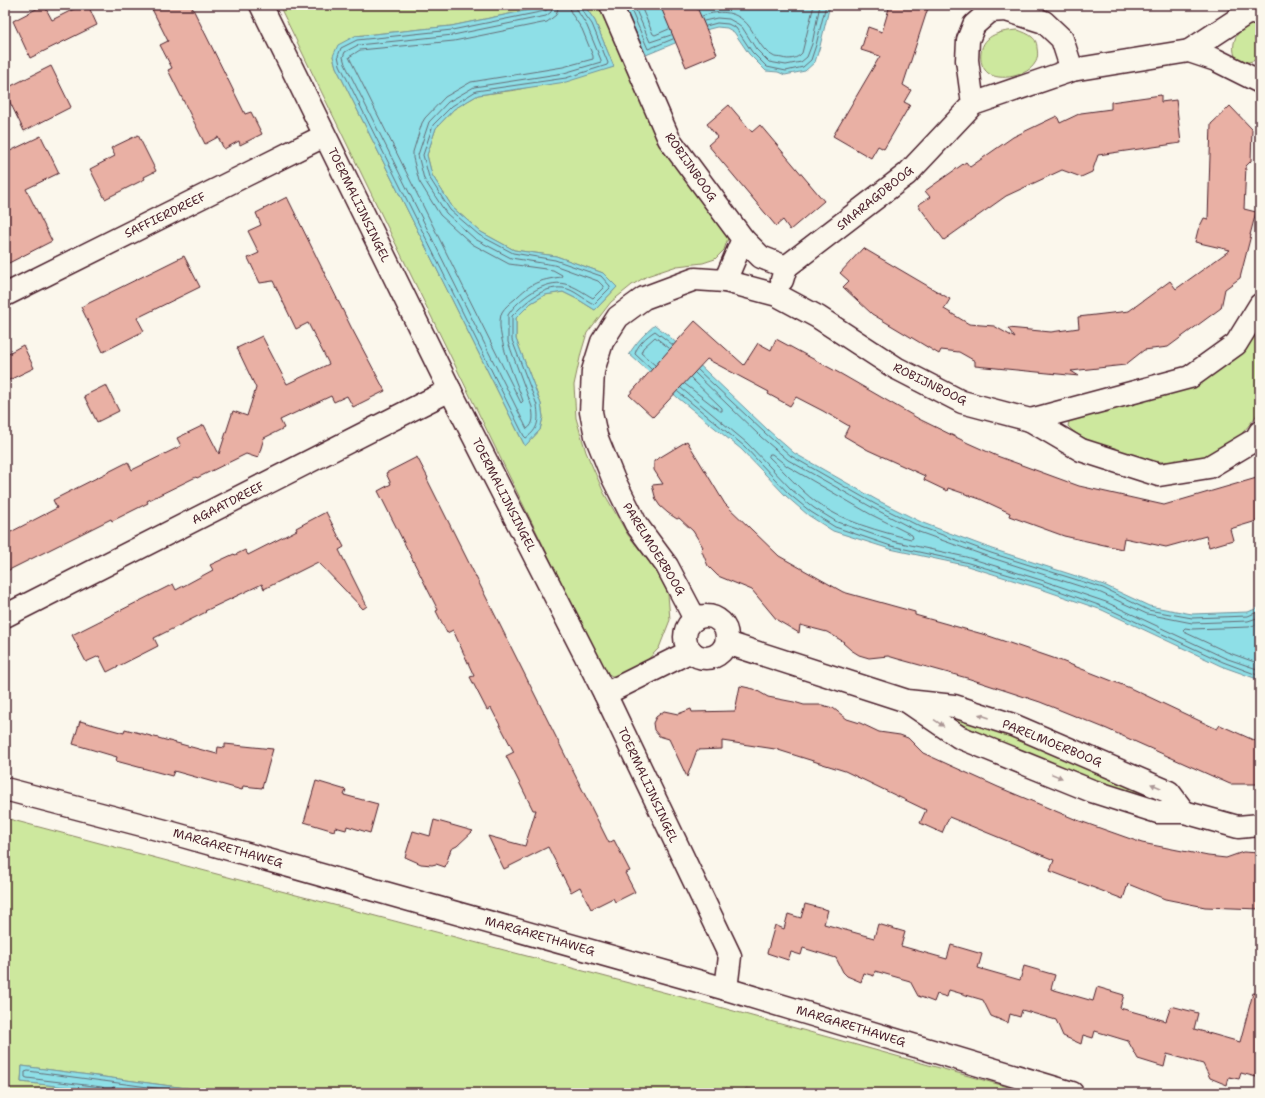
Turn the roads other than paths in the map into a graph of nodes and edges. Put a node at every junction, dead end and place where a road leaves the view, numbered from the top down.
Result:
1 (261, 5) edge
2 (611, 5) edge
3 (1260, 9) edge
4 (1189, 51) junction
5 (1072, 70) junction
6 (1260, 82) edge
7 (973, 104) junction
8 (324, 136) junction
9 (742, 240) junction
10 (786, 267) junction
11 (725, 281) junction
12 (777, 294) junction
13 (5, 295) edge
14 (1260, 305) edge
15 (450, 390) junction
16 (1030, 420) junction
17 (1260, 432) edge
18 (5, 616) edge
19 (695, 619) junction
20 (726, 643) junction
21 (691, 651) junction
22 (605, 694) junction
23 (907, 702) junction
24 (5, 789) edge
25 (1184, 812) junction
26 (1260, 825) edge
27 (726, 989) junction
28 (1072, 1093) edge

1 - 8 street, TOERMALIJNSINGEL
2 - 9 street, ROBIJNBOOG
3 - 4 street, SMARAGDBOOG
4 - 5 street, SMARAGDBOOG
4 - 6 street, SMARAGDBOOG
5 - 7 street, SMARAGDBOOG
5 - 7 street
7 - 10 street, SMARAGDBOOG
8 - 13 street, SAFFIERDREEF
8 - 15 street, TOERMALIJNSINGEL
9 - 10 street, ROBIJNBOOG
9 - 11 street
10 - 12 street
11 - 12 street, PARELMOERBOOG
11 - 19 street, PARELMOERBOOG
12 - 16 street, ROBIJNBOOG
14 - 16 street, ROBIJNBOOG
15 - 18 street, AGAATDREEF
15 - 22 street, TOERMALIJNSINGEL
16 - 17 street, ROBIJNBOOG
19 - 20 street
19 - 21 street
20 - 21 street
20 - 23 street, PARELMOERBOOG
21 - 22 street
22 - 27 street, TOERMALIJNSINGEL
23 -> 25 street, PARELMOERBOOG
25 -> 23 street, PARELMOERBOOG
24 - 27 street, MARGARETHAWEG
25 - 26 street, PARELMOERBOOG
27 - 28 street, MARGARETHAWEG

